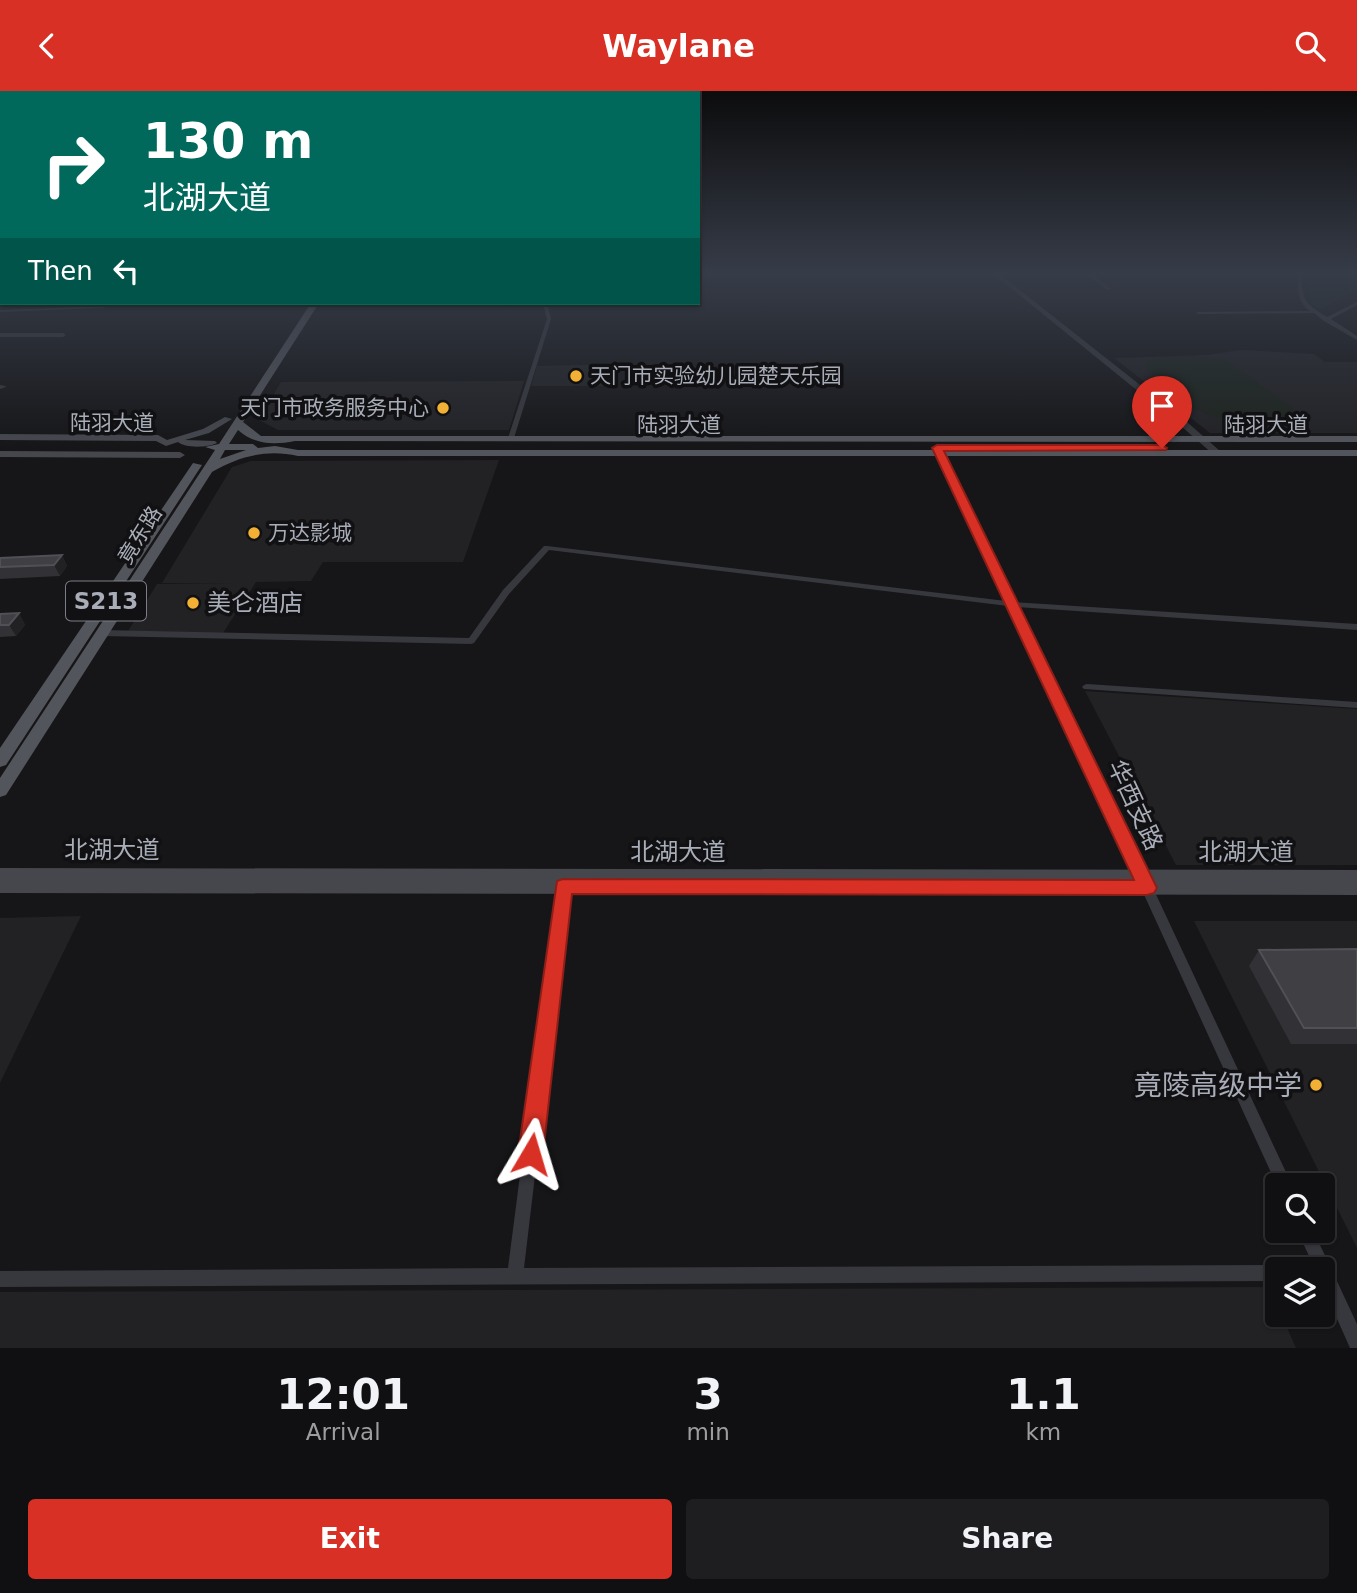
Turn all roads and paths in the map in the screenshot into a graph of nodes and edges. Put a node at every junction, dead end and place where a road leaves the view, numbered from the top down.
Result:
1 (289, 331) edge
2 (295, 331) edge
3 (545, 331) edge
4 (1066, 331) edge
5 (0, 335) edge
6 (63, 335) dead end
7 (233, 419) junction
8 (511, 438) junction
9 (1357, 439) edge
10 (0, 442) edge
11 (164, 445) junction
12 (217, 445) junction
13 (275, 445) junction
14 (1209, 446) junction
15 (1357, 446) edge
16 (939, 451) junction
17 (1357, 453) edge
18 (0, 454) edge
19 (180, 455) junction
20 (199, 472) junction
21 (1011, 604) junction
22 (1357, 627) edge
23 (102, 633) junction
24 (1087, 687) dead end
25 (1357, 705) edge
26 (0, 761) edge
27 (0, 790) edge
28 (0, 863) edge
29 (0, 874) edge
30 (1357, 876) edge
31 (43, 880) junction
32 (564, 881) junction
33 (1144, 882) junction
34 (0, 886) edge
35 (1357, 888) edge
36 (0, 895) edge
37 (1278, 1173) edge
38 (1265, 1273) edge
39 (515, 1277) junction
40 (0, 1279) edge
41 (1335, 1296) edge
42 (1357, 1343) edge

1 - 7 main road, 竟东路 / S213
2 - 7 main road, 竟东路 / S213
3 - 8 street
4 - 14 street
5 - 6 street
7 - 11 main road
7 - 12 main road, 竟东路 / S213
7 - 13 main road
8 - 13 main road
8 - 14 main road
9 - 14 main road
10 - 11 main road, 陆羽大道
11 - 12 main road, 陆羽大道
11 - 19 main road
12 - 13 main road, 陆羽大道
12 - 20 main road, 竟东路 / S213
13 - 14 main road, 陆羽大道
13 - 16 main road
13 - 20 main road
14 - 15 main road, 陆羽大道
14 - 16 main road
14 - 17 main road
16 - 21 street, 华西支路
18 - 19 main road
19 - 20 main road
20 - 23 main road, 竟东路 / S213
20 - 26 main road, 竟东路 / S213
21 - 22 street
21 - 23 street
21 - 33 street, 华西支路
23 - 27 main road, 竟东路 / S213
24 - 25 street
28 - 31 main road
29 - 31 main road, 北湖大道
30 - 33 main road, 北湖大道
31 - 32 main road, 北湖大道
31 - 34 main road, 北湖大道
31 - 36 main road
32 - 33 main road, 北湖大道
32 - 39 street
33 - 35 main road, 北湖大道
33 - 37 street, 华西支路
38 - 39 street
39 - 40 street
41 - 42 street

